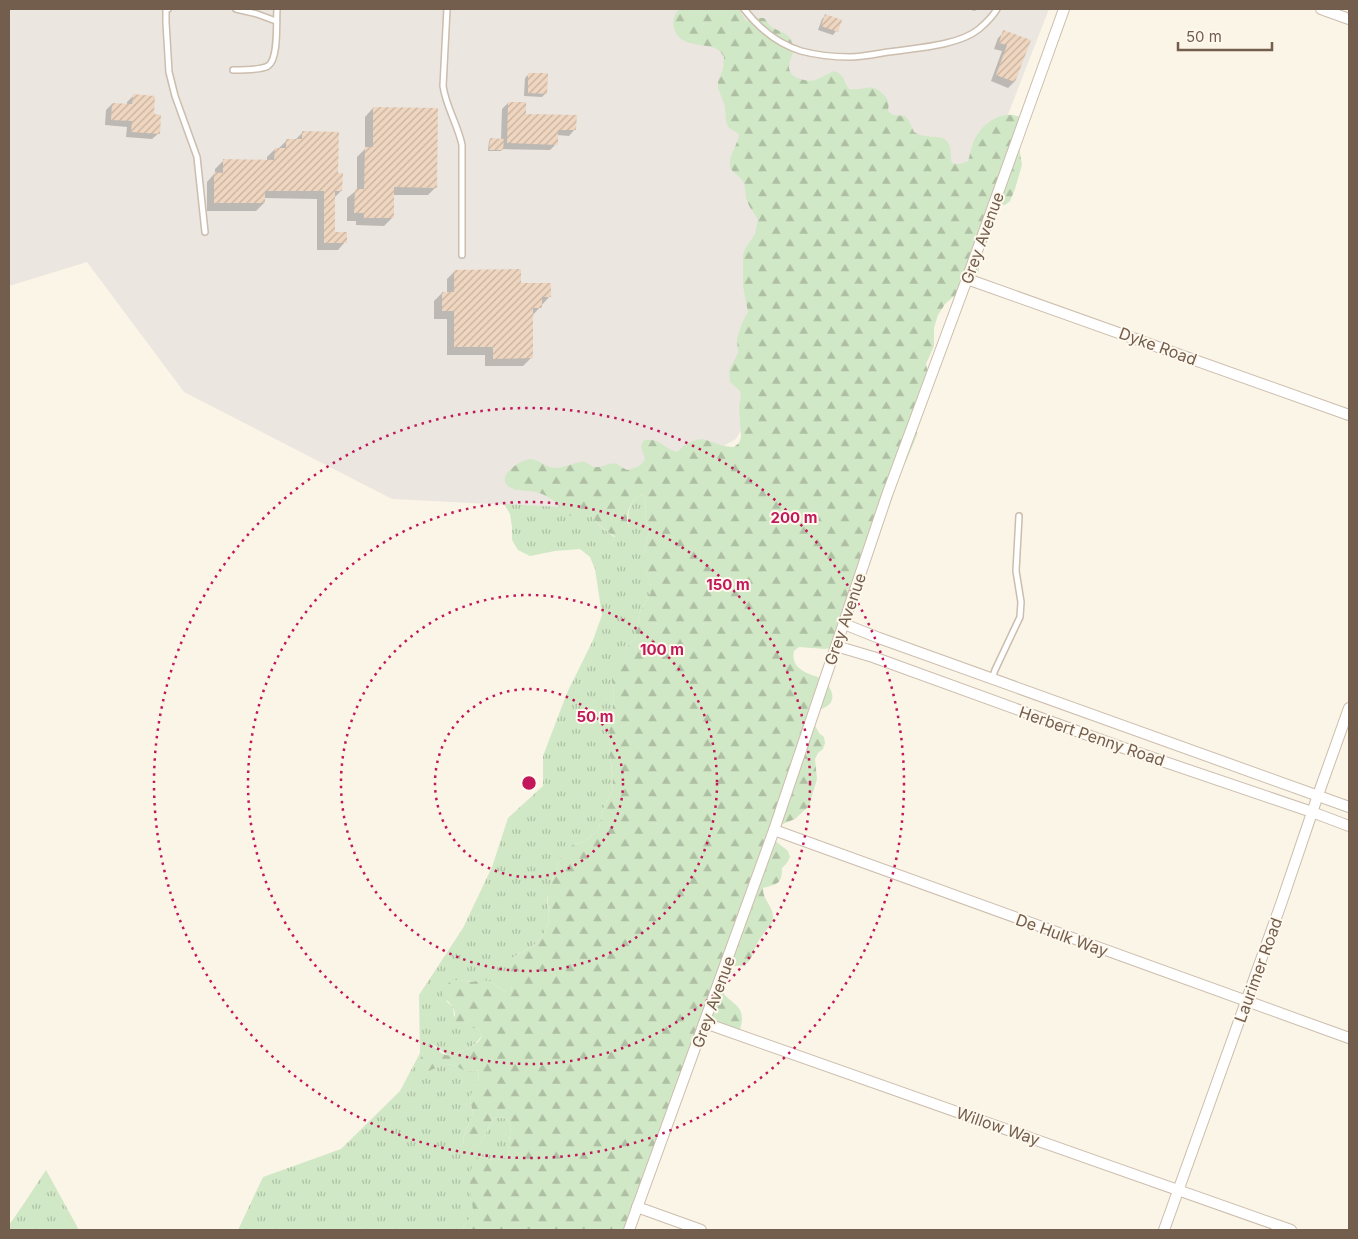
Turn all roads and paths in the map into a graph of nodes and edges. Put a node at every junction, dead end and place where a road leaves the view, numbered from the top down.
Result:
1 (168, 9) edge
2 (236, 9) edge
3 (277, 9) edge
4 (447, 9) edge
5 (744, 9) edge
6 (997, 9) edge
7 (1064, 9) edge
8 (1320, 9) edge
9 (1349, 19) edge
10 (276, 21) junction
11 (233, 70) dead end
12 (205, 232) dead end
13 (462, 255) dead end
14 (967, 279) junction
15 (1349, 415) edge
16 (1020, 516) dead end
17 (844, 624) junction
18 (836, 646) junction
19 (992, 679) junction
20 (1349, 708) edge
21 (1318, 795) junction
22 (1349, 807) edge
23 (1312, 812) junction
24 (1349, 826) edge
25 (774, 830) junction
26 (1246, 1002) junction
27 (705, 1023) junction
28 (1349, 1038) edge
29 (1178, 1190) junction
30 (637, 1207) junction
31 (629, 1230) edge
32 (701, 1230) edge
33 (1164, 1230) edge
34 (1291, 1230) edge

1 - 12 lane
2 - 10 lane
3 - 10 lane
4 - 13 lane
5 - 6 lane
7 - 14 street, Grey Avenue
8 - 9 street
10 - 11 lane
14 - 15 street, Dyke Road
14 - 17 street, Grey Avenue
16 - 19 lane
17 - 18 street, Grey Avenue
17 - 19 street, Herbert Penny Road
18 - 23 street, Herbert Penny Road
18 - 25 street, Grey Avenue
19 - 21 street, Herbert Penny Road
20 - 21 street, Laurimer Road
21 - 22 street, Herbert Penny Road
21 - 23 street, Laurimer Road
23 - 24 street, Herbert Penny Road
23 - 26 street, Laurimer Road
25 - 26 street, De Hulk Way
25 - 27 street, Grey Avenue
26 - 28 street, De Hulk Way
26 - 29 street, Laurimer Road
27 - 29 street, Willow Way
27 - 30 street, Grey Avenue
29 - 33 street, Laurimer Road
29 - 34 street, Willow Way
30 - 31 street, Grey Avenue
30 - 32 street

